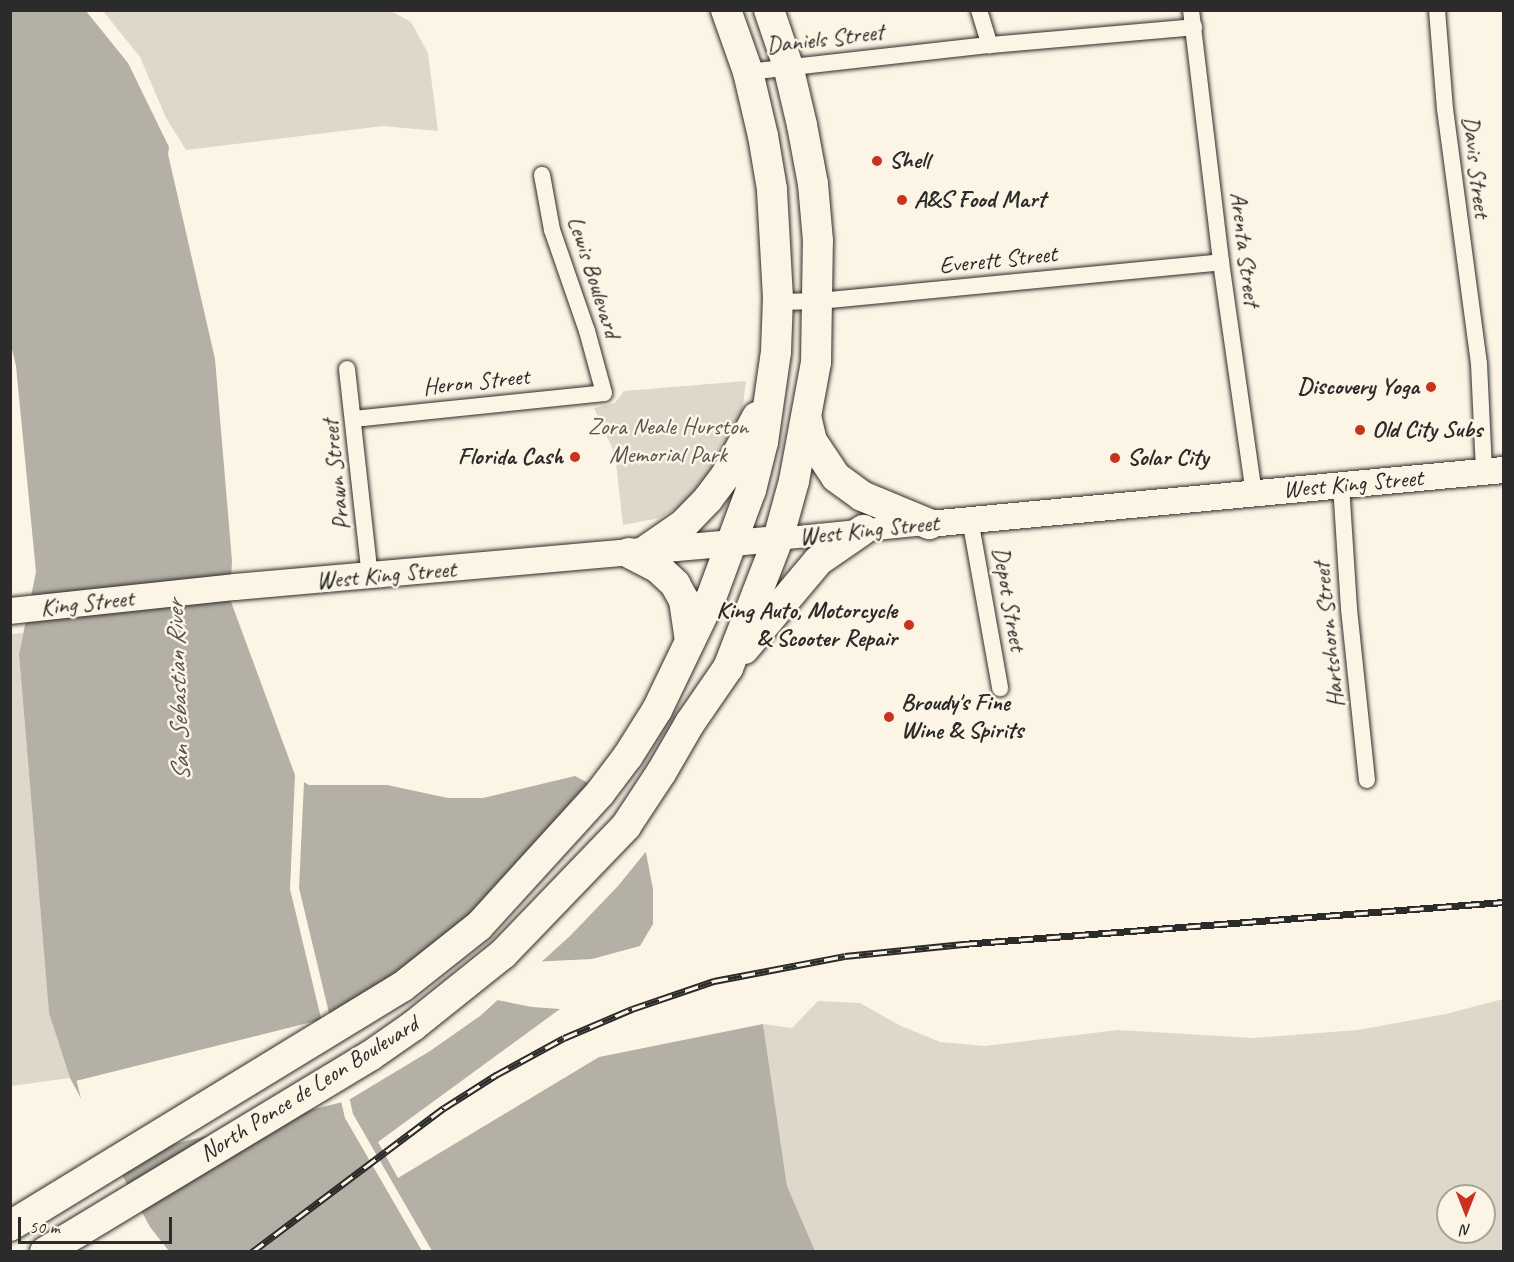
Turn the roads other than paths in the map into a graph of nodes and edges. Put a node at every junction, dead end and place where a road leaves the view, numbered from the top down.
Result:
1 (726, 10) edge
2 (769, 10) edge
3 (979, 10) edge
4 (1437, 10) edge
5 (1193, 19) edge
6 (990, 45) junction
7 (788, 66) junction
8 (748, 72) junction
9 (542, 175) dead end
10 (1221, 262) junction
11 (819, 301) junction
12 (778, 302) junction
13 (347, 369) dead end
14 (772, 387) junction
15 (603, 393) joint
16 (354, 419) junction
17 (807, 420) junction
18 (1494, 470) edge
19 (1341, 485) junction
20 (1254, 493) junction
21 (970, 519) junction
22 (929, 524) junction
23 (863, 530) junction
24 (778, 539) junction
25 (734, 541) junction
26 (637, 552) junction
27 (370, 577) junction
28 (235, 587) joint
29 (11, 611) edge
30 (690, 641) junction
31 (728, 668) junction
32 (1000, 688) dead end
33 (1367, 780) dead end
34 (16, 1222) edge
35 (45, 1251) edge

1 - 8 highway, North Ponce de Leon Boulevard
2 - 7 highway, North Ponce de Leon Boulevard
3 - 6 street
4 - 18 street, Davis Street
5 - 6 street, Daniels Street
5 - 10 street, Arenta Street
6 - 7 street, Daniels Street
7 - 8 street, Daniels Street
7 - 11 highway, North Ponce de Leon Boulevard
8 - 12 highway, North Ponce de Leon Boulevard
9 - 15 street, Lewis Boulevard
10 - 11 street, Everett Street
10 - 20 street, Arenta Street
11 - 12 street, Everett Street
11 - 17 highway, North Ponce de Leon Boulevard
12 - 14 highway, North Ponce de Leon Boulevard
13 - 16 street, Prawn Street
14 - 25 highway, North Ponce de Leon Boulevard
14 - 26 highway
15 - 16 street, Heron Street
16 - 27 street, Prawn Street
17 - 22 highway
17 - 24 highway, North Ponce de Leon Boulevard
18 - 19 main road, West King Street
19 - 20 main road, West King Street
19 - 33 street, Hartshorn Street
20 - 21 main road, West King Street
21 - 22 main road, West King Street
21 - 32 street, Depot Street
22 - 23 main road, West King Street
23 - 24 main road, West King Street
23 - 31 highway
24 - 25 main road, West King Street
24 - 31 highway, North Ponce de Leon Boulevard
25 - 26 main road, West King Street
25 - 30 highway, North Ponce de Leon Boulevard
26 - 27 main road, West King Street
26 - 30 highway
27 - 28 main road, West King Street
28 - 29 main road, King Street
30 - 34 highway, North Ponce de Leon Boulevard
31 - 35 highway, North Ponce de Leon Boulevard

